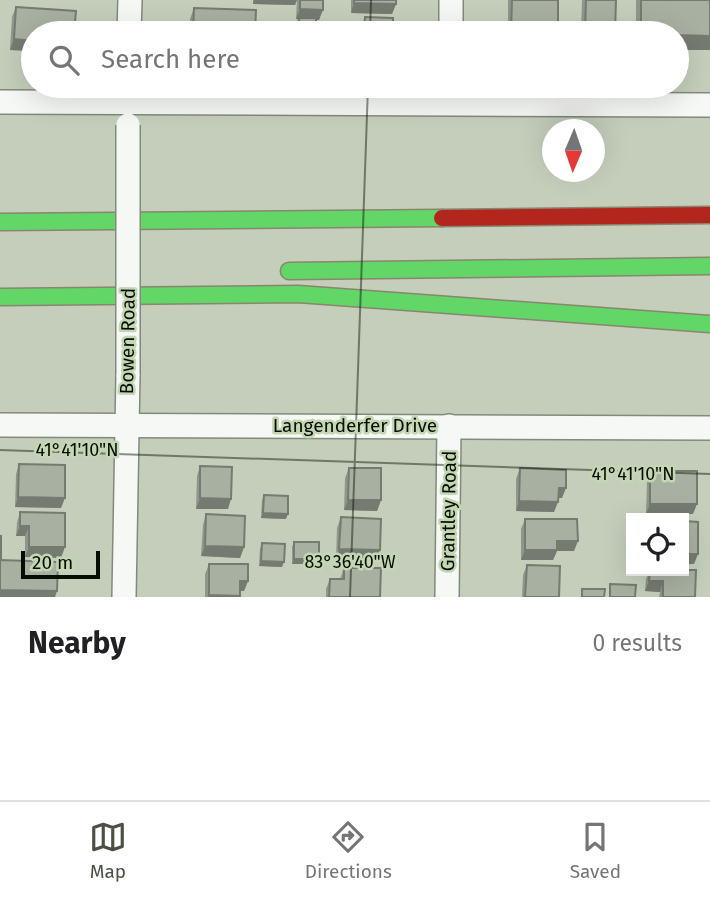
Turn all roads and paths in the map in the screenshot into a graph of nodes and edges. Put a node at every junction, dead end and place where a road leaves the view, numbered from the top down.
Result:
1 (130, 0) edge
2 (451, 0) edge
3 (129, 21) edge
4 (450, 21) edge
5 (353, 98) edge
6 (528, 98) edge
7 (0, 102) edge
8 (128, 105) edge
9 (710, 105) edge
10 (710, 203) edge
11 (710, 215) edge
12 (423, 218) junction
13 (0, 222) edge
14 (710, 266) edge
15 (267, 271) dead end
16 (143, 273) dead end
17 (116, 274) dead end
18 (0, 297) edge
19 (710, 324) edge
20 (125, 424) junction
21 (0, 425) edge
22 (449, 426) junction
23 (710, 428) edge
24 (124, 597) edge
25 (447, 597) edge

1 - 3 street
2 - 4 street
5 - 8 street
6 - 9 street
7 - 8 street
8 - 20 street, Bowen Road, bridge
10 - 12 highway
11 - 12 highway
12 - 13 highway
14 - 15 highway
16 - 17 highway
18 - 19 highway
20 - 21 street, Langenderfer Drive
20 - 22 street, Langenderfer Drive
20 - 24 street, Bowen Road
22 - 23 street, Langenderfer Drive
22 - 25 street, Grantley Road

